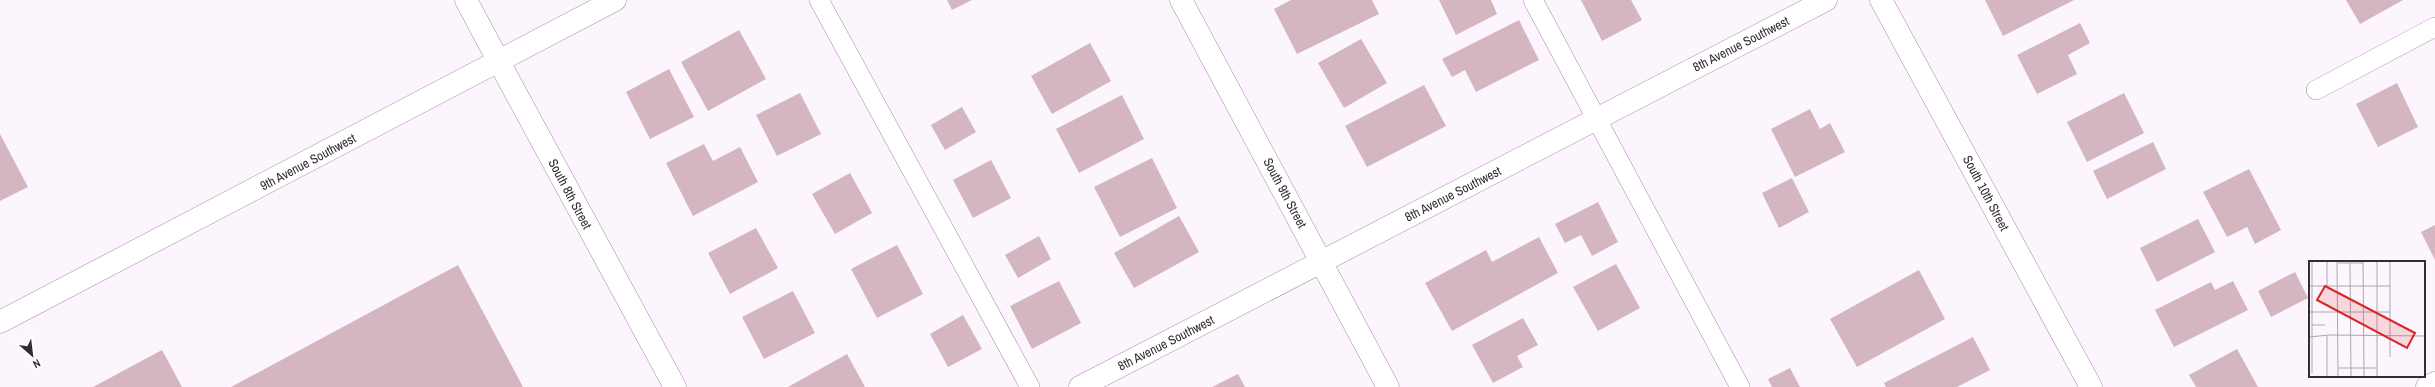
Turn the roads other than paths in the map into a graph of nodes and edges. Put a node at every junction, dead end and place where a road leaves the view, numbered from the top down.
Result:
1 (466, 0) edge
2 (615, 0) edge
3 (819, 0) edge
4 (1181, 0) edge
5 (1533, 0) edge
6 (1826, 0) edge
7 (1881, 0) edge
8 (2435, 27) edge
9 (499, 62) junction
10 (2316, 90) dead end
11 (1597, 119) junction
12 (1322, 262) junction
13 (0, 322) edge
14 (2435, 383) edge
15 (675, 387) edge
16 (1030, 387) edge
17 (1080, 387) edge
18 (1388, 387) edge
19 (1740, 387) edge
20 (2091, 387) edge
21 (2427, 387) edge

1 - 9 street, South 8th Street
2 - 9 street, 9th Avenue Southwest
3 - 16 lane
4 - 12 street, South 9th Street
5 - 11 lane
6 - 11 street, 8th Avenue Southwest
7 - 20 street, South 10th Street
8 - 10 lane
9 - 13 street, 9th Avenue Southwest
9 - 15 street, South 8th Street
11 - 12 street, 8th Avenue Southwest
11 - 19 lane
12 - 17 street, 8th Avenue Southwest
12 - 18 street, South 9th Street
14 - 21 street

